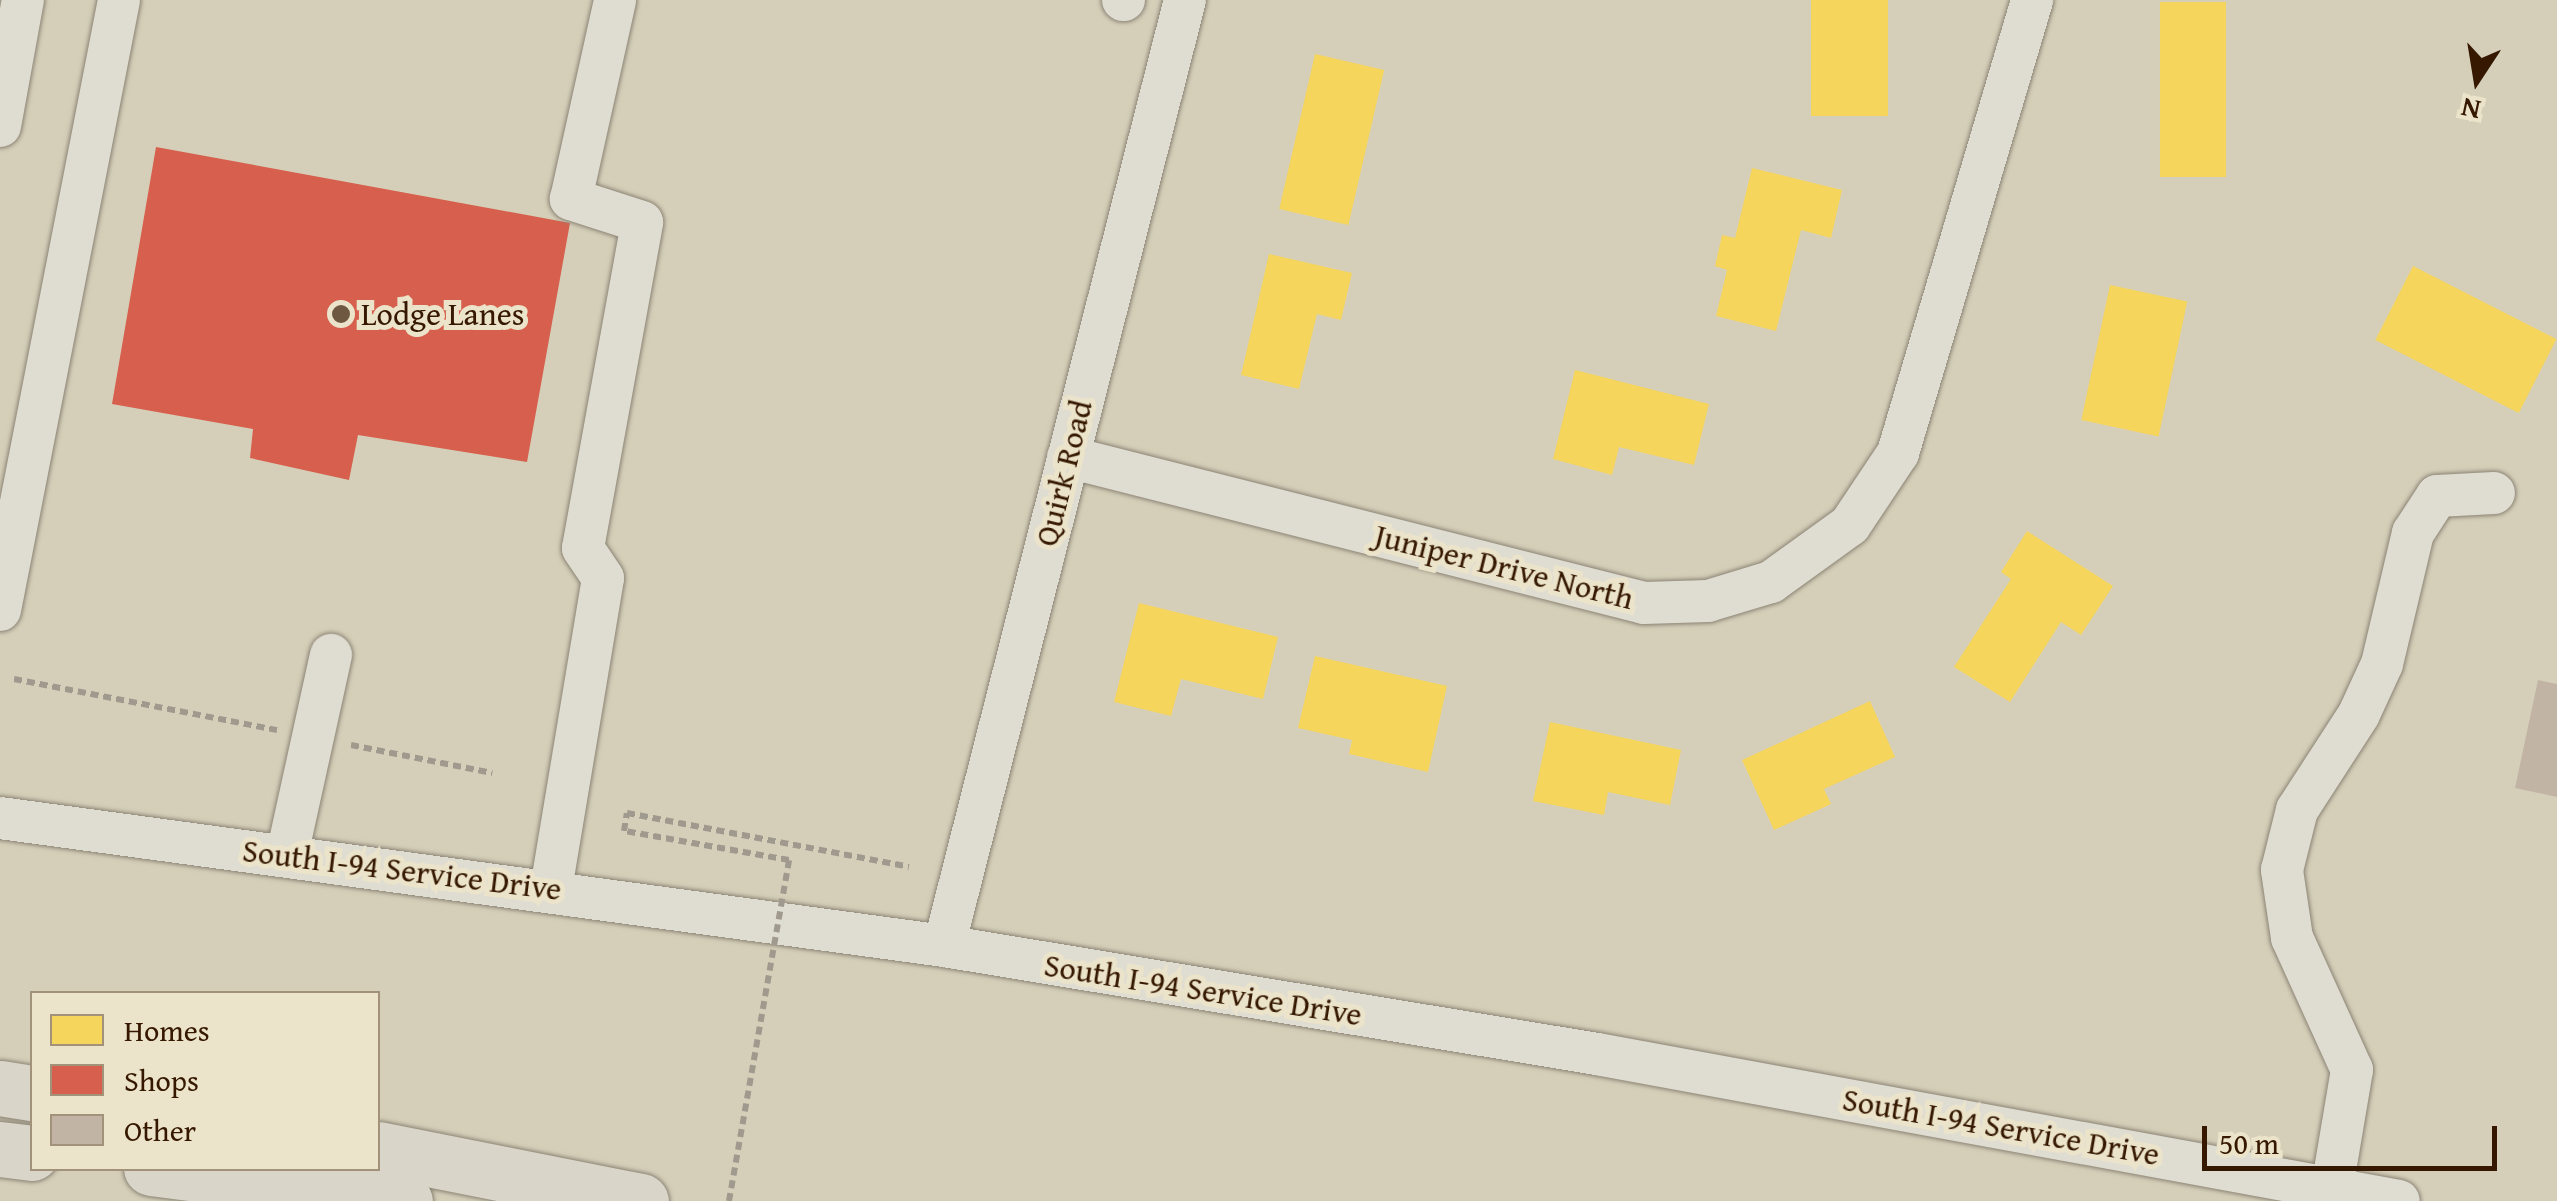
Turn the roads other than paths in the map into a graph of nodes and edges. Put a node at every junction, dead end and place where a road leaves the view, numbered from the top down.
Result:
1 (24, 0) edge
2 (120, 0) edge
3 (615, 0) edge
4 (1185, 0) edge
5 (2032, 0) edge
6 (0, 126) edge
7 (1068, 457) junction
8 (2494, 494) dead end
9 (0, 610) edge
10 (331, 655) dead end
11 (0, 818) edge
12 (287, 855) junction
13 (552, 890) junction
14 (944, 946) junction
15 (0, 1088) edge
16 (30, 1093) edge
17 (0, 1149) edge
18 (380, 1149) edge
19 (30, 1154) edge
20 (174, 1171) edge
21 (2332, 1188) junction
22 (405, 1201) edge
23 (642, 1201) edge
24 (2399, 1201) edge

1 - 6 street
2 - 9 street
3 - 13 street
4 - 7 street, Quirk Road
5 - 7 street, Juniper Drive North
7 - 14 street, Quirk Road
8 - 21 street
10 - 12 street
11 - 12 street, South I-94 Service Drive
12 - 13 street, South I-94 Service Drive
13 - 14 street, South I-94 Service Drive
14 - 21 street, South I-94 Service Drive
15 - 16 highway
17 - 19 highway
18 - 23 highway
20 - 22 highway
21 - 24 street, South I-94 Service Drive

